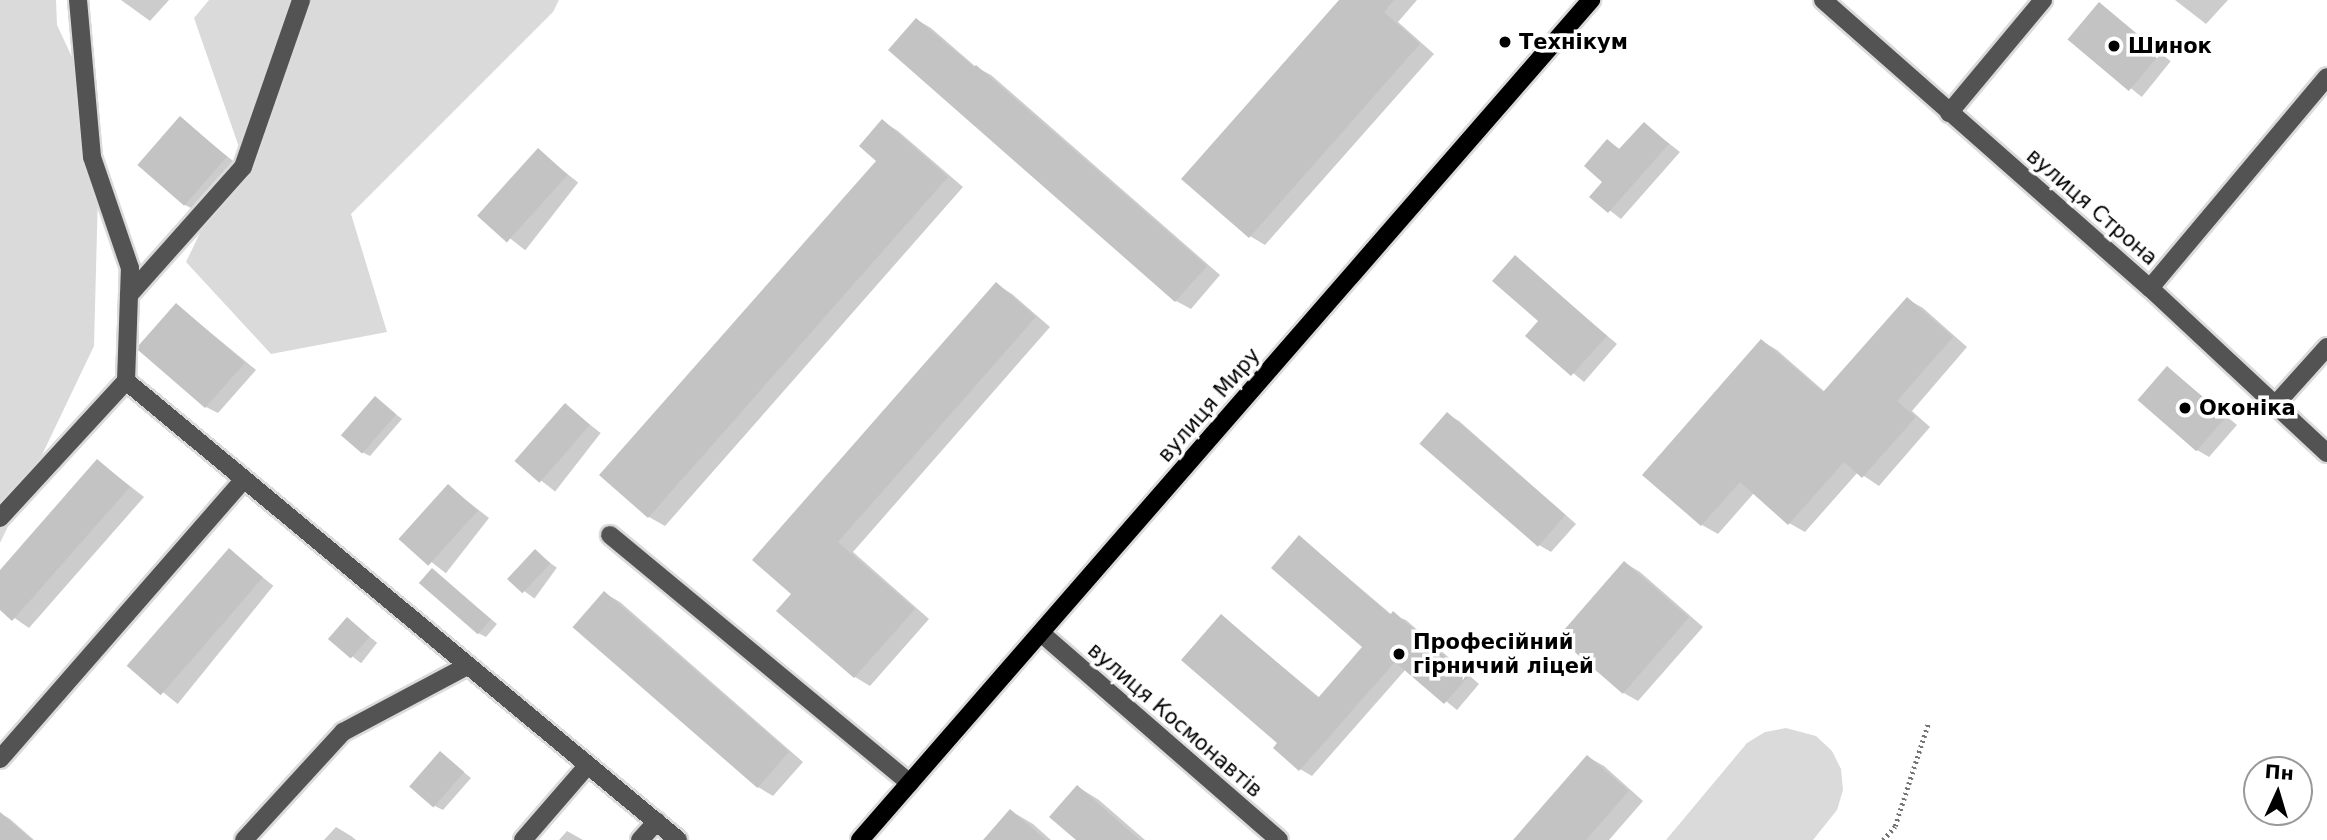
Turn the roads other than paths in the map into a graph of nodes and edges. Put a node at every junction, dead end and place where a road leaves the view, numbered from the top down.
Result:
1 (78, 0) edge
2 (301, 0) edge
3 (1591, 0) edge
4 (1823, 0) edge
5 (2043, 0) edge
6 (2327, 77) edge
7 (1949, 113) junction
8 (2150, 288) junction
9 (129, 295) junction
10 (2327, 347) edge
11 (126, 381) junction
12 (2275, 405) junction
13 (2327, 453) edge
14 (244, 479) junction
15 (0, 518) edge
16 (610, 535) dead end
17 (1041, 633) junction
18 (467, 666) junction
19 (0, 759) edge
20 (588, 765) junction
21 (911, 783) junction
22 (657, 821) junction
23 (244, 840) edge
24 (523, 840) edge
25 (640, 840) edge
26 (678, 840) edge
27 (860, 840) edge
28 (1279, 840) edge

1 - 9 street
2 - 9 street
3 - 17 main road, вулиця Миру
4 - 7 street, вулиця Строна
5 - 7 street
6 - 8 street
7 - 8 street, вулиця Строна
8 - 12 street, вулиця Строна
9 - 11 street
10 - 12 street
11 - 14 street
11 - 15 street
12 - 13 street, вулиця Строна
14 - 18 street
14 - 19 street
16 - 21 street
17 - 21 main road, вулиця Миру
17 - 28 street, вулиця Космонавтів
18 - 20 street
18 - 23 street
20 - 22 street
20 - 24 street
21 - 27 main road, вулиця Миру
22 - 25 street
22 - 26 street

